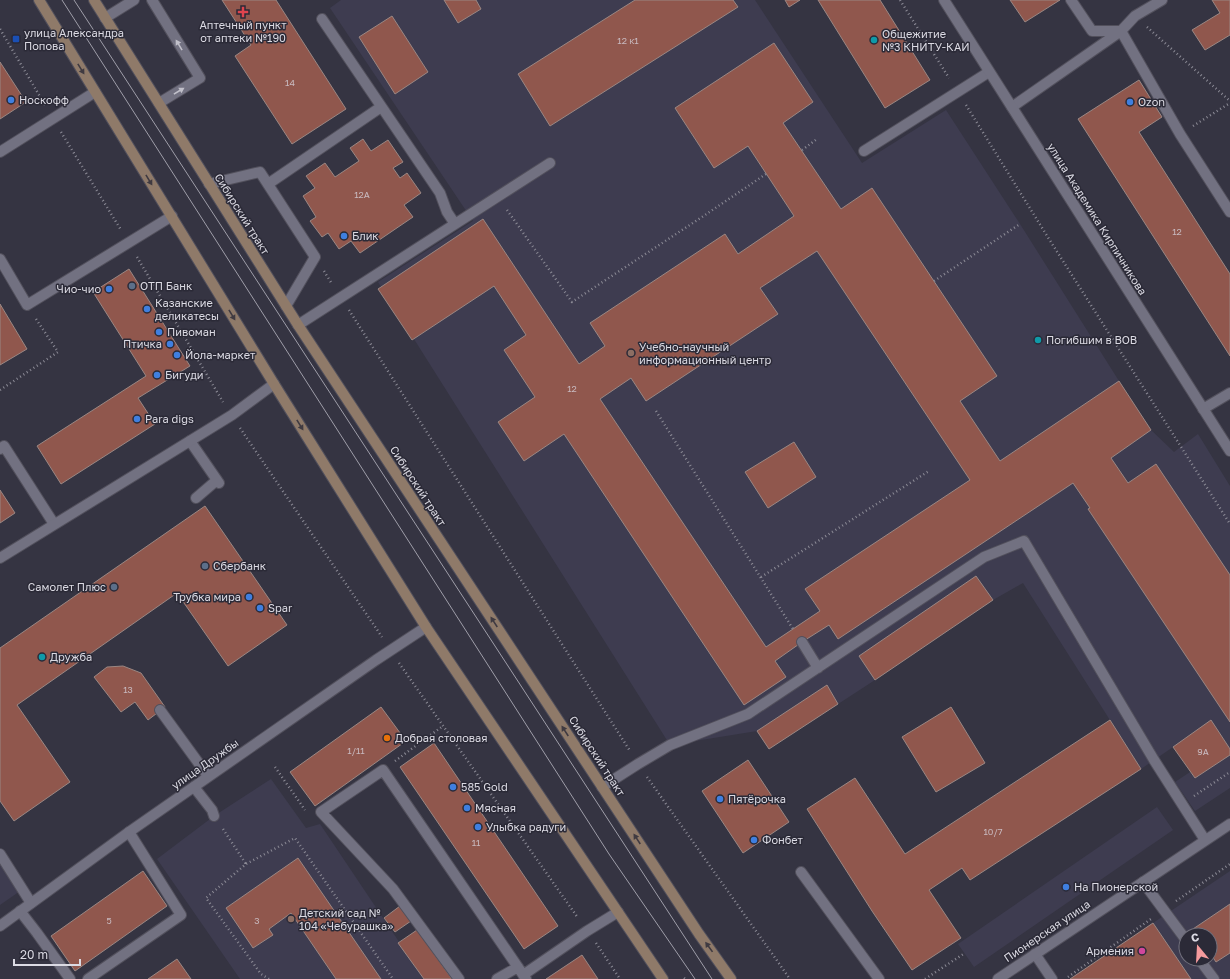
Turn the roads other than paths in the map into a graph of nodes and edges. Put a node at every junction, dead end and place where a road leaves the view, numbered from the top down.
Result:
1 (39, 0) edge
2 (94, 0) edge
3 (134, 0) edge
4 (152, 0) edge
5 (944, 0) edge
6 (1071, 0) edge
7 (1162, 0) edge
8 (105, 18) junction
9 (322, 19) dead end
10 (1121, 31) junction
11 (990, 72) junction
12 (95, 92) junction
13 (159, 103) junction
14 (381, 107) junction
15 (1012, 107) junction
16 (864, 151) dead end
17 (0, 152) edge
18 (550, 163) dead end
19 (209, 184) junction
20 (268, 184) junction
21 (1230, 212) edge
22 (172, 216) junction
23 (455, 224) junction
24 (0, 259) edge
25 (286, 306) junction
26 (298, 325) junction
27 (274, 384) junction
28 (1230, 393) edge
29 (1203, 409) junction
30 (190, 441) junction
31 (1, 445) edge
32 (1230, 451) edge
33 (196, 498) dead end
34 (54, 524) junction
35 (0, 558) edge
36 (426, 627) junction
37 (802, 642) dead end
38 (818, 668) junction
39 (160, 710) dead end
40 (208, 776) junction
41 (194, 786) junction
42 (602, 787) junction
43 (214, 816) road end
44 (1230, 824) edge
45 (128, 832) junction
46 (1205, 840) junction
47 (0, 854) edge
48 (801, 872) dead end
49 (1143, 882) junction
50 (31, 904) junction
51 (20, 912) junction
52 (618, 912) junction
53 (0, 926) edge
54 (1178, 929) edge
55 (1035, 954) junction
56 (1205, 967) edge
57 (522, 974) edge
58 (70, 979) edge
59 (88, 979) edge
60 (459, 979) edge
61 (497, 979) edge
62 (663, 979) edge
63 (732, 979) edge
64 (879, 979) edge
65 (998, 979) edge
66 (1052, 979) edge
67 (1214, 979) edge

1 -> 12 main road
2 - 8 main road, Сибирский тракт
3 - 8 street
13 -> 4 street
5 - 11 street, улица Академика Кирпичникова
6 - 10 street
7 - 10 street
8 - 13 main road, Сибирский тракт
9 - 14 street
10 - 15 street
10 - 21 street
11 - 15 street, улица Академика Кирпичникова
11 - 16 street
12 - 17 street
12 -> 22 main road
13 - 19 main road, Сибирский тракт
14 - 20 street
14 - 23 street
15 - 29 street, улица Академика Кирпичникова
18 - 23 street
19 - 20 street
19 - 25 main road, Сибирский тракт
20 - 25 street
22 - 24 street
22 -> 27 main road
23 - 26 street
25 - 26 main road, Сибирский тракт
42 -> 26 main road, Сибирский тракт
27 - 30 street
27 -> 36 main road
28 - 29 street
29 - 32 street, улица Академика Кирпичникова
30 - 33 street
30 - 34 street
31 - 34 street
34 - 35 street
36 - 40 street, улица Дружбы
36 - 52 main road
37 - 38 street
38 - 42 street
38 - 46 street
39 - 40 street
40 - 41 street, улица Дружбы
41 - 43 street
41 - 45 street, улица Дружбы
63 -> 42 main road, Сибирский тракт
44 - 46 street, Пионерская улица
45 - 50 street, улица Дружбы
45 - 59 street
46 - 49 street, Пионерская улица
47 - 50 street
48 - 64 street
49 - 54 street
49 - 55 street, Пионерская улица
50 - 51 street, улица Дружбы
51 - 53 street, улица Дружбы
51 - 58 street
52 - 57 street
52 - 62 main road
55 - 65 street, Пионерская улица
55 - 66 street
56 - 67 street
57 - 60 street
57 - 61 street

